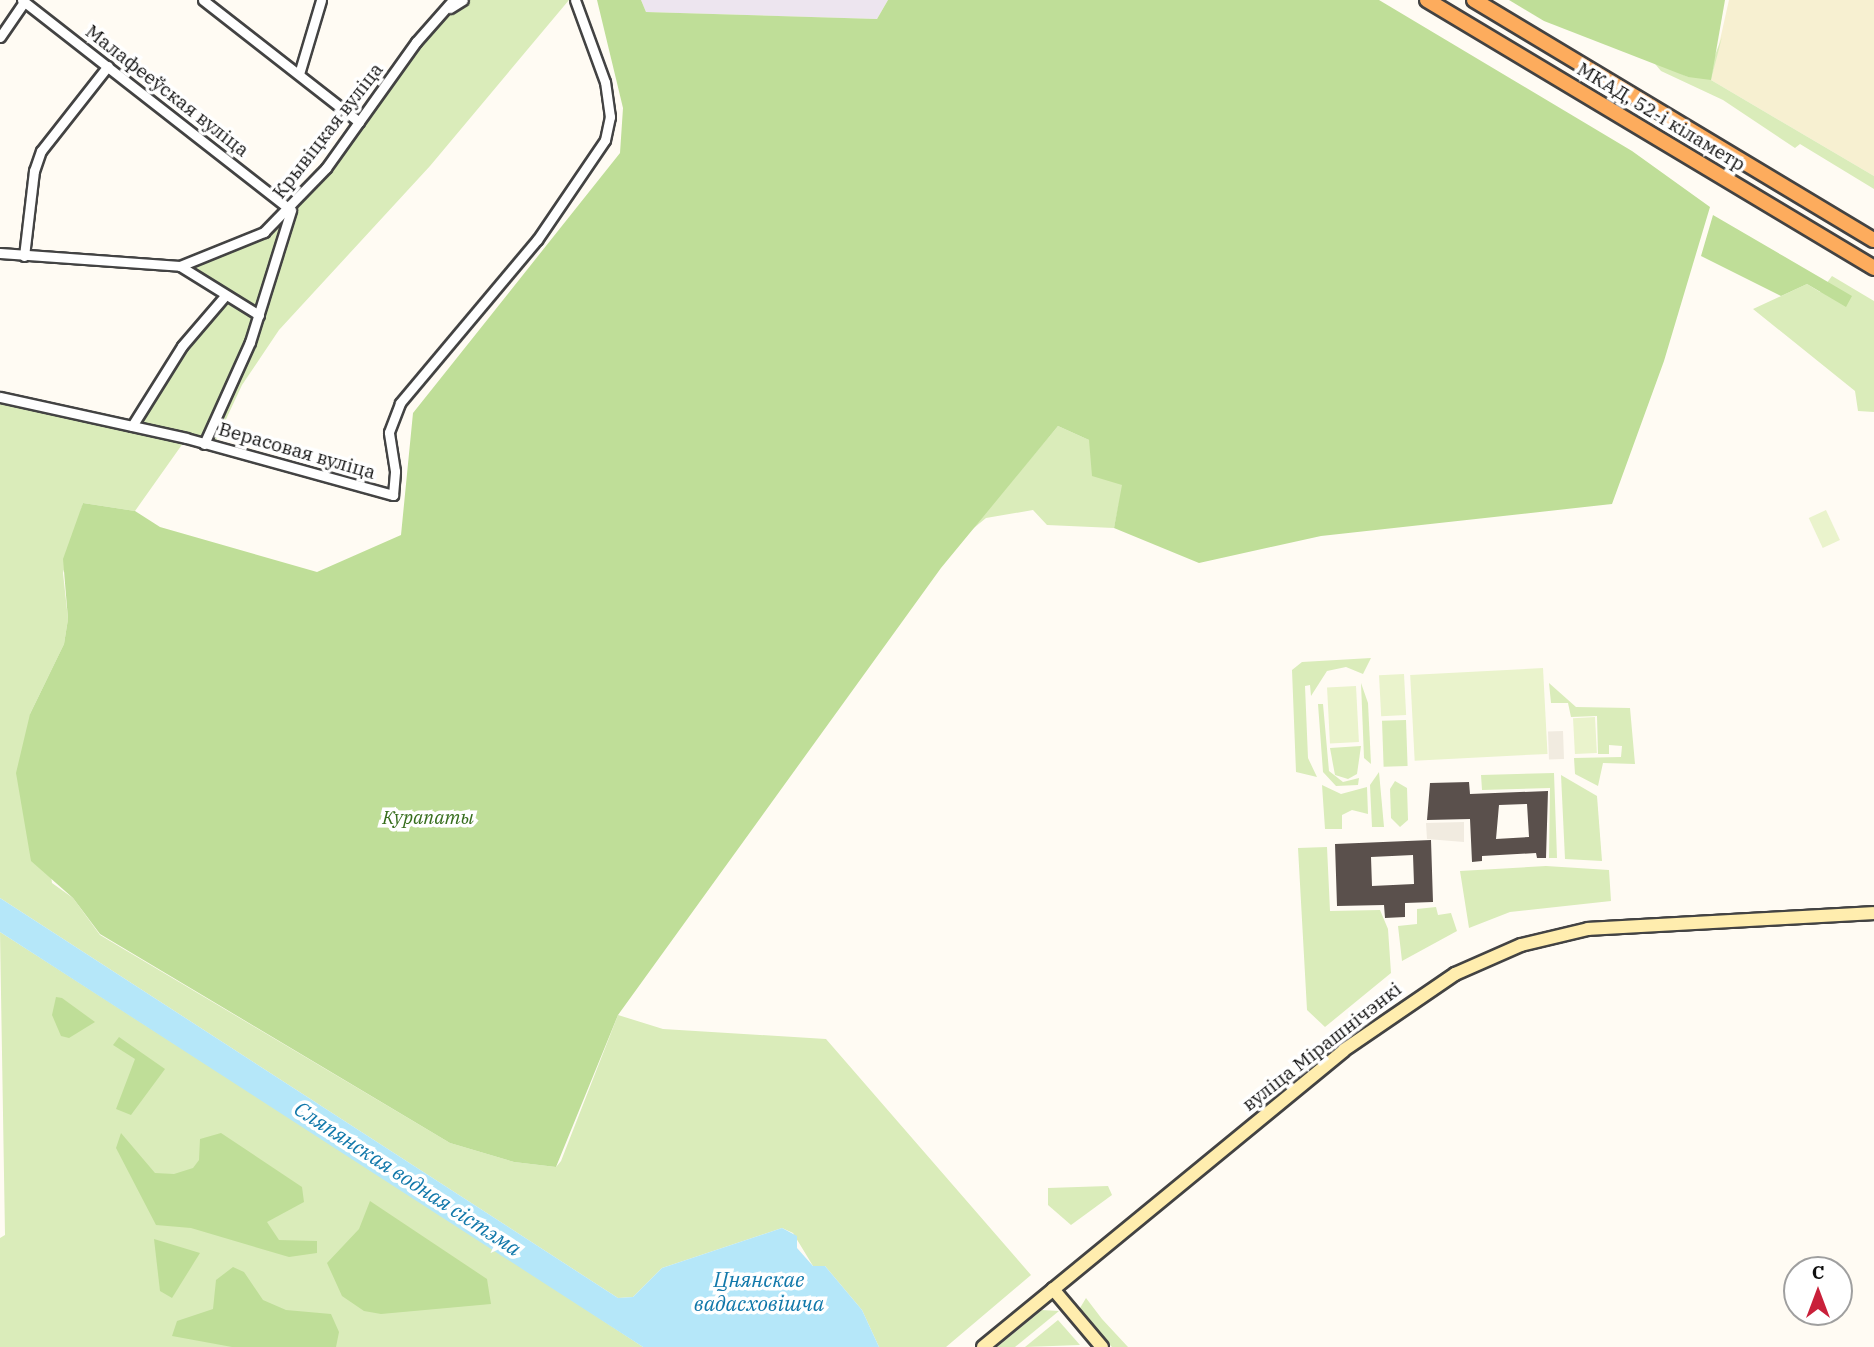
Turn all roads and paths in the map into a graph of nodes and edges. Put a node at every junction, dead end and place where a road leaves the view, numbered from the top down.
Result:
1 (203, 0) edge
2 (321, 0) edge
3 (463, 0) edge
4 (575, 0) edge
5 (1427, 0) edge
6 (1474, 0) edge
7 (23, 1) edge
8 (452, 4) edge
9 (0, 37) edge
10 (108, 66) junction
11 (299, 74) junction
12 (359, 122) junction
13 (291, 210) junction
14 (1874, 240) edge
15 (0, 253) edge
16 (24, 256) junction
17 (180, 266) junction
18 (1874, 268) edge
19 (224, 297) junction
20 (259, 315) junction
21 (0, 397) edge
22 (132, 426) junction
23 (204, 444) junction
24 (1874, 913) edge
25 (1053, 1289) junction
26 (983, 1347) edge
27 (1102, 1347) edge

1 - 11 street
2 - 11 street
3 - 8 street, Крывіцкая вуліца
4 - 23 street, Верасовая вуліца
5 - 18 highway, МКАД, 52-і кіламетр
6 - 14 highway, МКАД, 52-і кіламетр
7 - 9 street
7 - 10 street, Малафееўская вуліца
8 - 12 street, Крывіцкая вуліца
10 - 13 street, Малафееўская вуліца
10 - 16 street
11 - 12 street
12 - 13 street, Крывіцкая вуліца
13 - 17 street, Крывіцкая вуліца
13 - 20 street, Верасовая вуліца
15 - 16 street, Крывіцкая вуліца
16 - 17 street, Крывіцкая вуліца
17 - 19 street
19 - 20 street
19 - 22 street
20 - 23 street, Верасовая вуліца
21 - 22 street
22 - 23 street
24 - 25 main road, вуліца Мірашнічэнкі
25 - 26 main road, вуліца Мірашнічэнкі
25 - 27 main road

